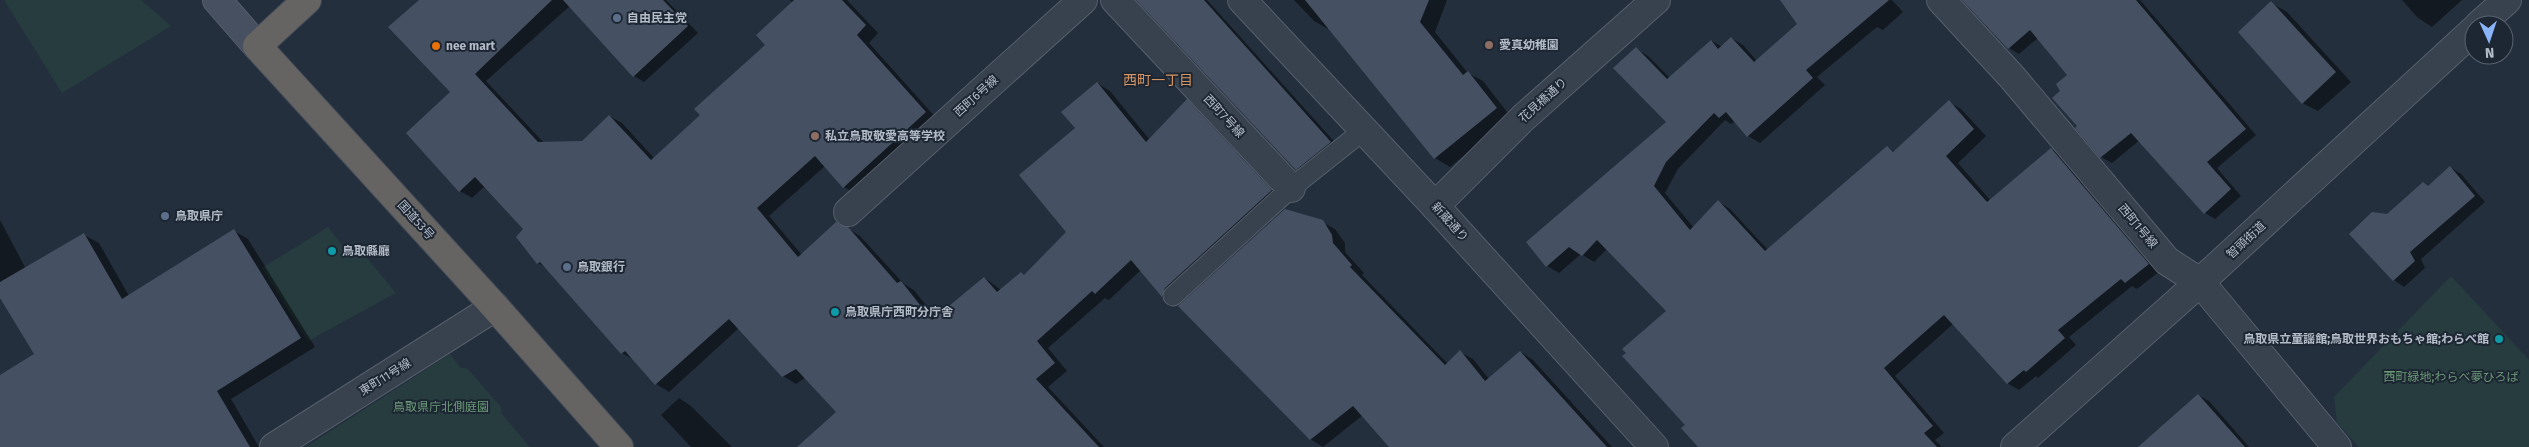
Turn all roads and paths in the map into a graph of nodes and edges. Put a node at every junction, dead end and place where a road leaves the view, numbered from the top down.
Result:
1 (217, 0) edge
2 (307, 0) edge
3 (1083, 0) edge
4 (1115, 0) edge
5 (1242, 0) edge
6 (1656, 0) edge
7 (1940, 0) edge
8 (2506, 0) edge
9 (2490, 15) edge
10 (2464, 39) edge
11 (257, 46) junction
12 (1364, 130) junction
13 (1291, 188) junction
14 (1435, 206) junction
15 (848, 212) dead end
16 (2200, 282) junction
17 (1173, 296) dead end
18 (496, 307) junction
19 (274, 447) edge
20 (619, 447) edge
21 (1654, 447) edge
22 (2015, 447) edge
23 (2337, 447) edge

1 - 11 main road
2 - 11 highway
3 - 15 street, 西町6号線
4 - 13 street, 西町7号線
5 - 12 street, 新蔵通り
6 - 14 street, 花見橋通り
7 - 16 street, 西町1号線
8 - 9 street
10 - 16 street, 智頭街道
11 - 18 highway, 国道53号
12 - 13 lane
12 - 14 street, 新蔵通り
13 - 17 lane
14 - 21 street, 新蔵通り
16 - 22 street, 智頭街道
16 - 23 street, 西町1号線
18 - 19 street, 東町11号線
18 - 20 highway, 国道53号

